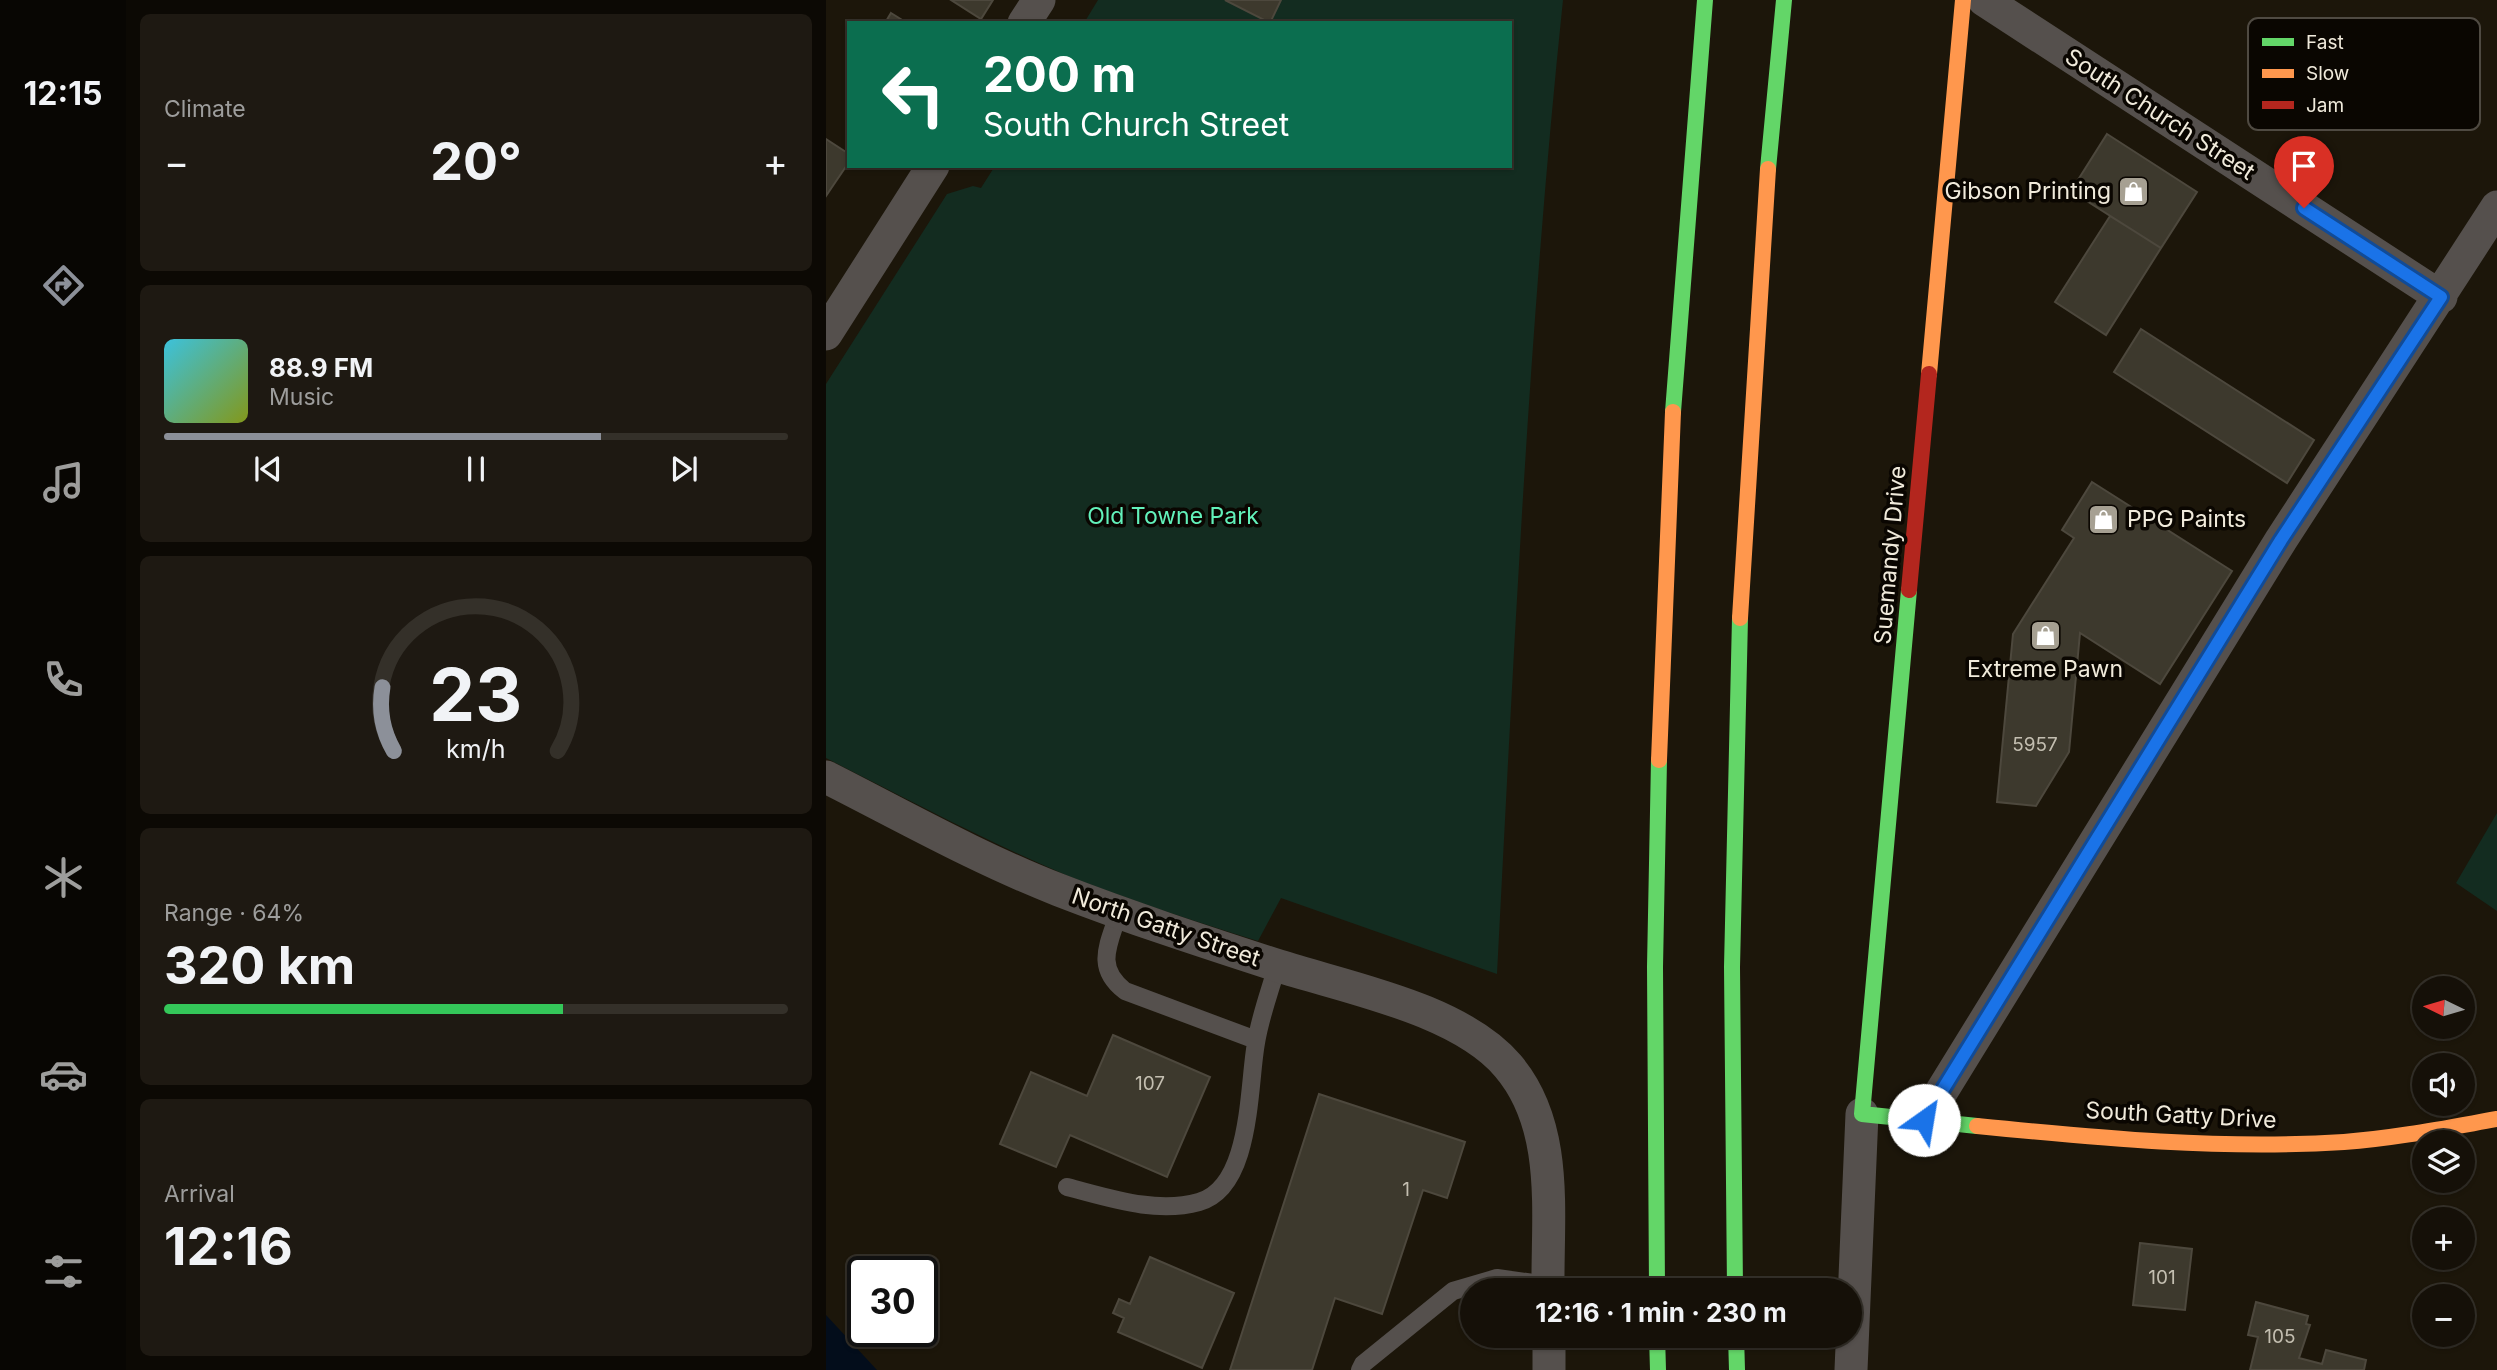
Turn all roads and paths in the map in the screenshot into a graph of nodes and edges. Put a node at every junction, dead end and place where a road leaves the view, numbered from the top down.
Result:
1 (1039, 0) edge
2 (1704, 0) edge
3 (1784, 0) edge
4 (1963, 0) edge
5 (1984, 0) edge
6 (1025, 21) edge
7 (932, 168) edge
8 (2497, 207) edge
9 (2441, 297) junction
10 (826, 334) edge
11 (826, 777) edge
12 (1119, 912) junction
13 (1277, 965) junction
14 (1256, 1040) junction
15 (1862, 1114) junction
16 (2497, 1119) edge
17 (1924, 1120) junction
18 (1068, 1188) dead end
19 (1548, 1278) edge
20 (1657, 1278) edge
21 (1735, 1278) edge
22 (1460, 1289) edge
23 (1549, 1348) edge
24 (1657, 1348) edge
25 (1736, 1348) edge
26 (1360, 1370) edge
27 (1549, 1370) edge
28 (1658, 1370) edge
29 (1737, 1370) edge
30 (1851, 1370) edge

1 - 6 street
2 - 20 main road
3 - 21 main road
4 - 15 main road, Suemandy Drive
5 - 9 street, South Church Street
7 - 10 street
8 - 9 street
9 - 17 street
11 - 12 street, North Gatty Street
12 - 13 street, North Gatty Street
12 - 14 lane
13 - 14 lane
13 - 19 street, North Gatty Street
14 - 18 lane
15 - 17 main road, South Gatty Drive
15 - 30 street
16 - 17 main road, South Gatty Drive
22 - 26 lane
23 - 27 street
24 - 28 main road
25 - 29 main road

